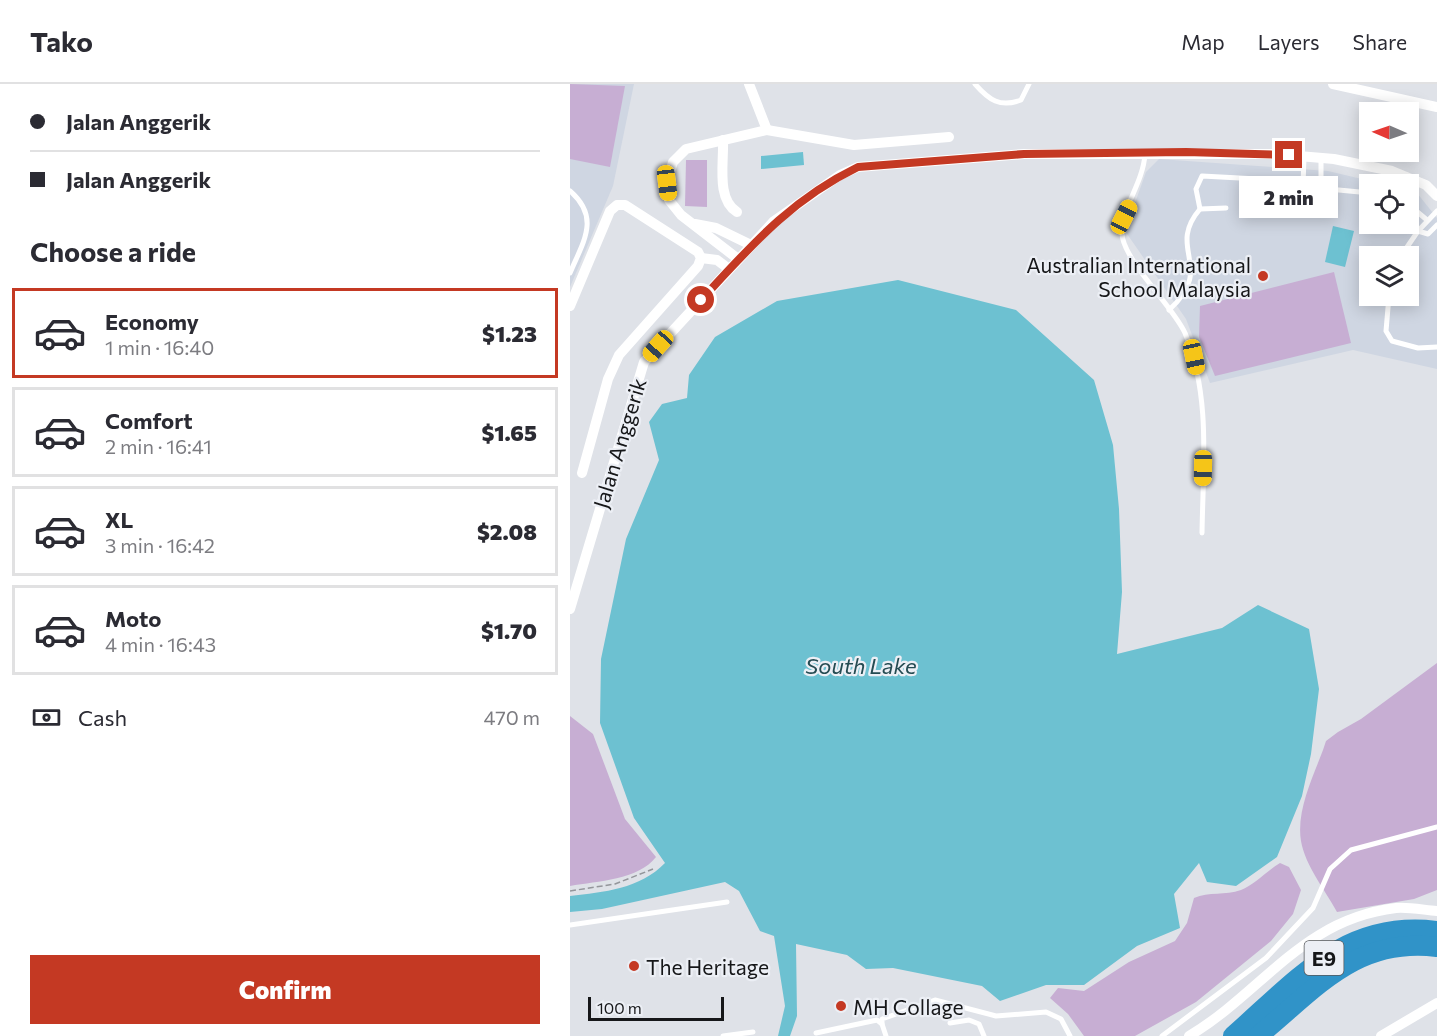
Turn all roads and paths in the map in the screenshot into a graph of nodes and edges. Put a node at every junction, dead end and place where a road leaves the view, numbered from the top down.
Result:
1 (749, 84) edge
2 (975, 84) edge
3 (1029, 84) edge
4 (1333, 84) edge
5 (1437, 107) edge
6 (767, 130) junction
7 (949, 137) dead end
8 (723, 140) junction
9 (1146, 153) junction
10 (1304, 157) junction
11 (1321, 158) junction
12 (1392, 171) junction
13 (1391, 174) edge
14 (1300, 186) junction
15 (1321, 187) junction
16 (570, 191) edge
17 (1359, 192) edge
18 (1437, 196) edge
19 (1251, 203) dead end
20 (1226, 208) dead end
21 (1200, 209) junction
22 (1437, 211) edge
23 (737, 212) dead end
24 (1419, 213) edge
25 (1428, 220) junction
26 (695, 224) junction
27 (1436, 229) edge
28 (1419, 230) edge
29 (1419, 231) edge
30 (751, 245) junction
31 (701, 258) junction
32 (738, 259) junction
33 (729, 268) junction
34 (570, 273) edge
35 (570, 306) edge
36 (1388, 306) edge
37 (1169, 310) junction
38 (1437, 347) edge
39 (582, 473) dead end
40 (1202, 533) dead end
41 (570, 609) edge
42 (1437, 827) edge
43 (653, 869) dead end
44 (570, 891) edge
45 (727, 902) dead end
46 (1437, 911) edge
47 (570, 925) edge
48 (1437, 931) edge
49 (1437, 947) edge
50 (1437, 1003) edge
51 (950, 1023) dead end
52 (882, 1024) junction
53 (753, 1032) dead end
54 (816, 1034) dead end
55 (723, 1036) edge
56 (886, 1036) edge
57 (984, 1036) edge
58 (1070, 1036) edge
59 (1161, 1036) edge
60 (1189, 1036) edge
61 (1233, 1036) edge
62 (1258, 1036) edge
63 (1382, 1036) edge

1 - 6 street
2 - 3 lane
4 - 5 street
6 - 7 street
6 - 8 street
8 - 23 street
8 - 26 street
9 - 10 street, Jalan Anggerik
9 - 30 street, Jalan Anggerik
9 - 37 lane
10 - 11 street, Jalan Anggerik
10 - 14 lane
11 - 12 street, Jalan Anggerik
11 - 15 lane
12 - 13 lane
12 - 18 street, Jalan Anggerik
14 - 15 lane
14 - 19 lane
14 - 21 lane
15 - 17 lane
16 - 34 lane
20 - 21 lane
21 - 37 lane
22 - 25 lane
24 - 25 lane
25 - 28 lane
26 - 30 street
26 - 32 street
27 - 29 lane
30 - 32 street, Jalan Anggerik
31 - 33 street
31 - 35 street
31 - 39 street
32 - 33 street, Jalan Anggerik
33 - 41 street, Jalan Anggerik
36 - 38 lane
37 - 40 lane
42 - 59 lane
43 - 44 path
45 - 47 lane
46 - 60 street
48 - 61 highway, E9
49 - 62 highway, E9
50 - 63 street
51 - 57 lane
52 - 54 lane
52 - 56 lane
52 - 58 lane
53 - 55 lane

